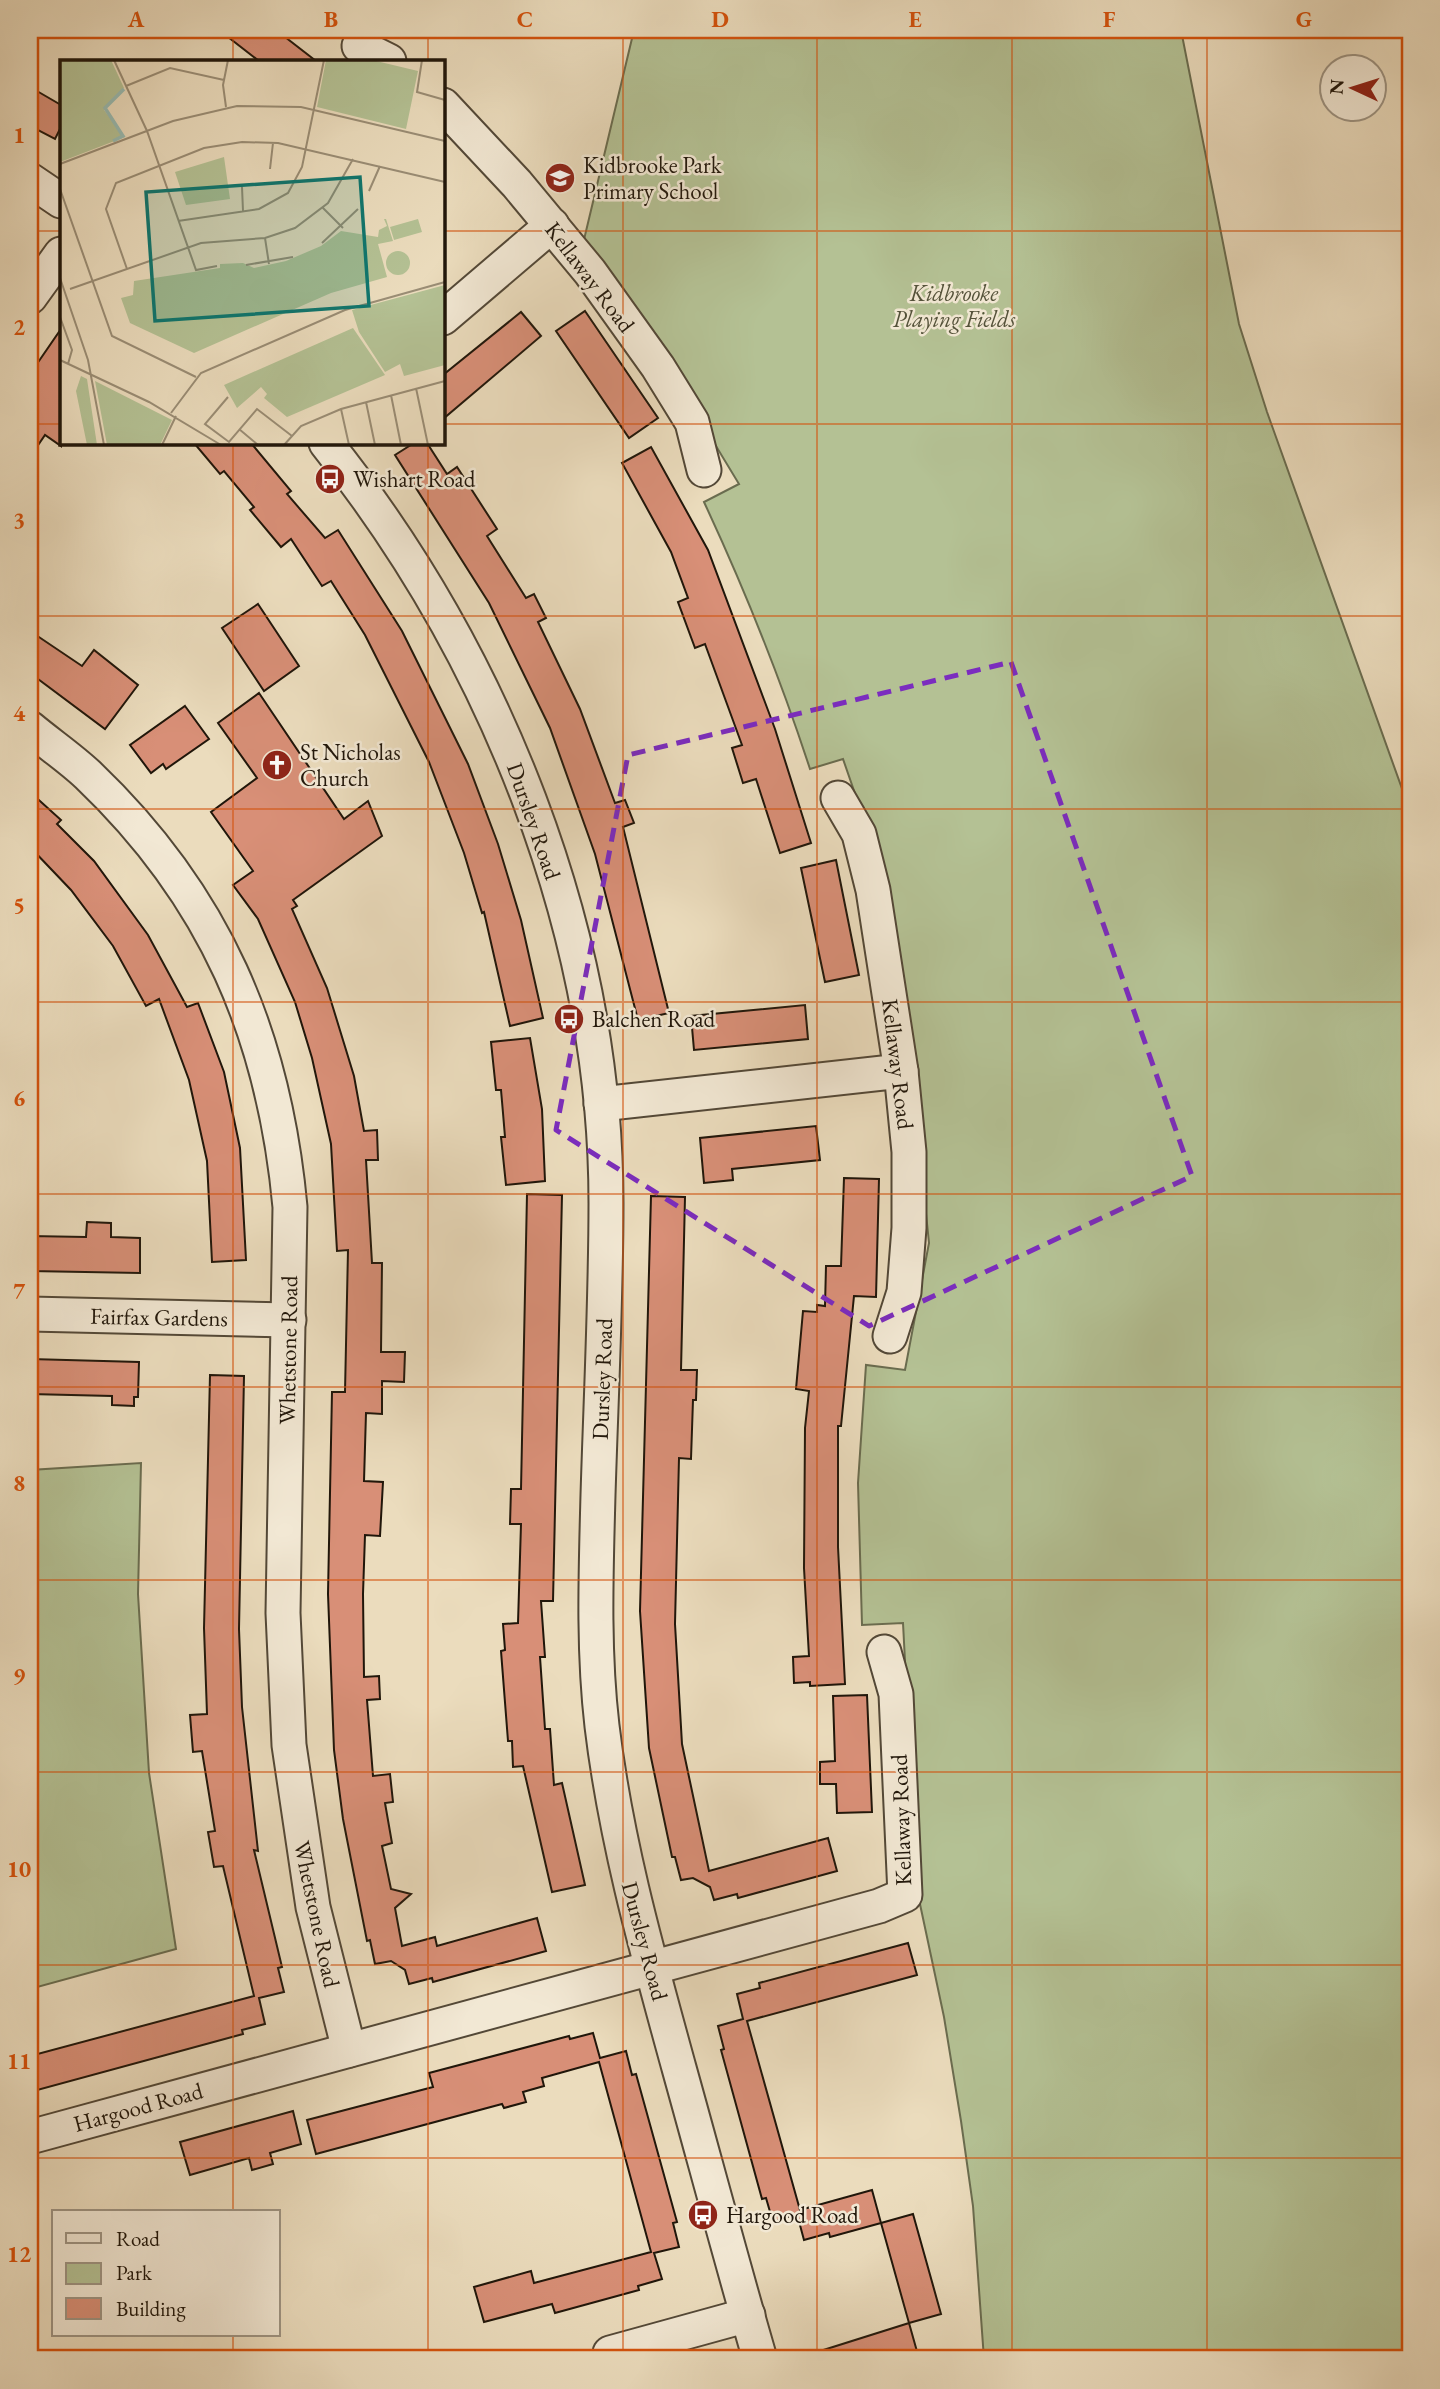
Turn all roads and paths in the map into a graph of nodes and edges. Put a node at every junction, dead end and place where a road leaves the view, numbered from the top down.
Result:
1 (359, 46) dead end
2 (387, 60) edge
3 (444, 106) edge
4 (30, 180) edge
5 (60, 200) edge
6 (552, 226) junction
7 (60, 255) edge
8 (30, 297) edge
9 (444, 317) edge
10 (327, 444) edge
11 (704, 470) dead end
12 (30, 728) edge
13 (838, 798) dead end
14 (901, 1072) junction
15 (601, 1104) junction
16 (30, 1314) edge
17 (289, 1320) junction
18 (890, 1336) dead end
19 (884, 1651) dead end
20 (651, 1967) junction
21 (349, 2050) junction
22 (30, 2137) edge
23 (748, 2315) junction
24 (610, 2353) dead end
25 (760, 2359) edge

1 - 2 street
3 - 6 street, Kellaway Road
4 - 5 street
6 - 9 street
6 - 11 street, Kellaway Road
7 - 8 street
10 - 15 street, Dursley Road
12 - 17 street, Whetstone Road
13 - 14 street, Kellaway Road
14 - 15 street
14 - 18 street, Kellaway Road
15 - 20 street, Dursley Road
16 - 17 street, Fairfax Gardens
17 - 21 street, Whetstone Road
19 - 20 street, Kellaway Road
20 - 21 street, Hargood Road
20 - 23 street, Dursley Road
21 - 22 street, Hargood Road
23 - 24 street
23 - 25 street, Dursley Road

